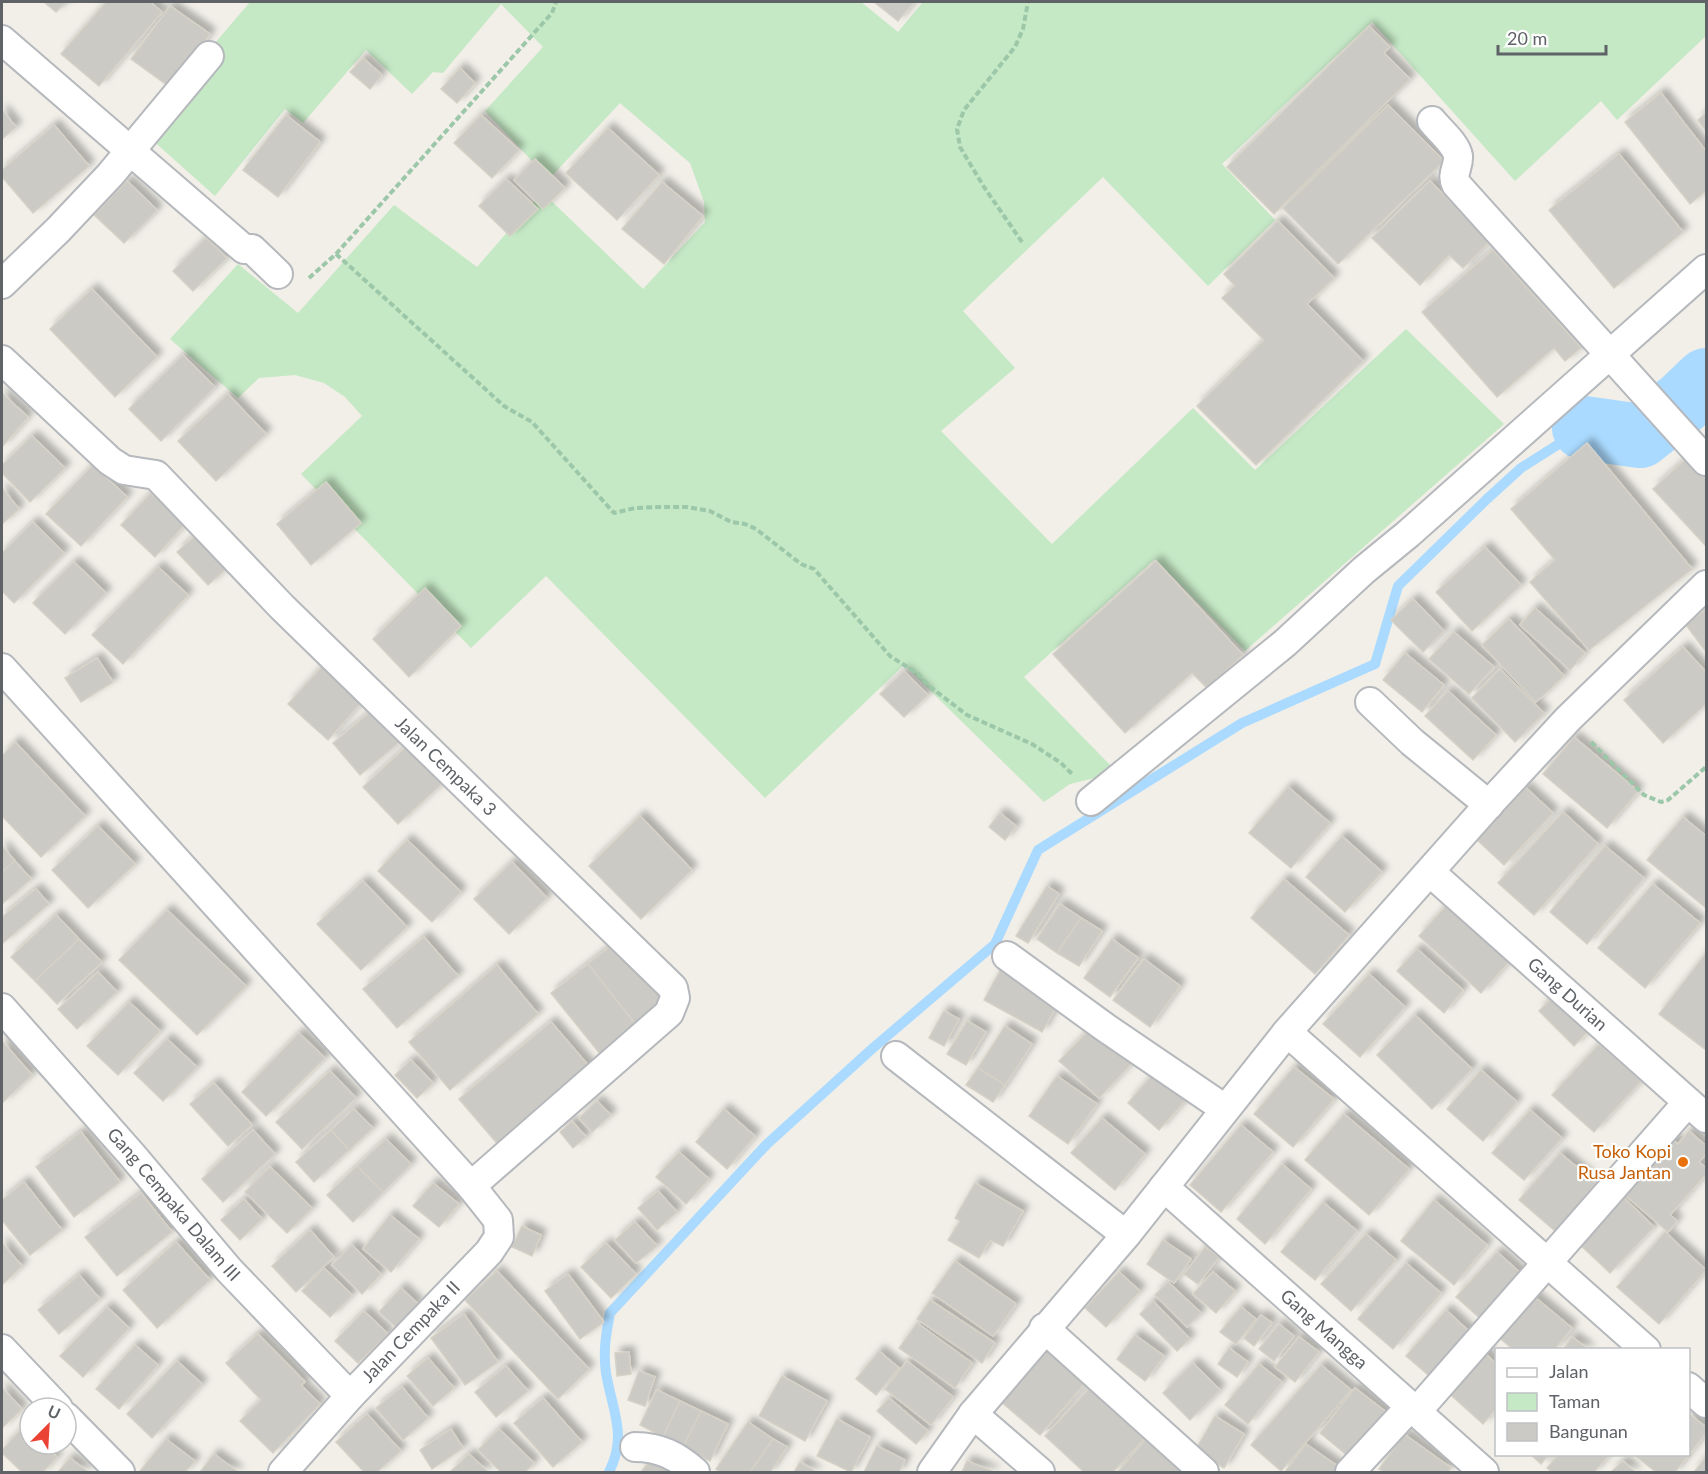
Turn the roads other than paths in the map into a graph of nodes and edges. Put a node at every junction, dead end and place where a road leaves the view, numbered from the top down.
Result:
1 (2, 40) edge
2 (209, 56) dead end
3 (1432, 122) dead end
4 (130, 150) junction
5 (1707, 269) edge
6 (278, 274) road end
7 (2, 284) edge
8 (1612, 355) junction
9 (2, 360) edge
10 (1707, 461) edge
11 (1707, 585) edge
12 (2, 668) edge
13 (1370, 702) dead end
14 (1095, 798) road end
15 (1489, 805) junction
16 (1430, 872) junction
17 (1006, 956) dead end
18 (2, 1008) edge
19 (1287, 1032) junction
20 (896, 1056) dead end
21 (1225, 1109) junction
22 (1697, 1110) edge
23 (471, 1186) junction
24 (1164, 1187) junction
25 (1126, 1235) junction
26 (1548, 1263) junction
27 (1044, 1328) junction
28 (1644, 1348) edge
29 (2, 1349) edge
30 (1690, 1388) edge
31 (47, 1396) edge
32 (350, 1396) junction
33 (1707, 1403) edge
34 (1414, 1409) junction
35 (973, 1414) junction
36 (78, 1429) edge
37 (635, 1447) dead end
38 (120, 1473) edge
39 (283, 1473) edge
40 (695, 1473) edge
41 (932, 1473) edge
42 (1040, 1473) edge
43 (1204, 1473) edge
44 (1350, 1473) edge
45 (1484, 1473) edge

1 - 4 street
2 - 4 street
3 - 8 street
4 - 6 street
4 - 7 street
5 - 8 street
8 - 10 street
8 - 14 street
9 - 23 street, Jalan Cempaka 3
11 - 15 street
12 - 23 street, Jalan Cempaka II
13 - 15 street
15 - 16 street
16 - 19 street
16 - 22 street, Gang Durian
17 - 21 street
18 - 32 street, Gang Cempaka Dalam III
19 - 21 street
19 - 26 street
20 - 25 street
21 - 24 street
22 - 26 street
23 - 32 street, Jalan Cempaka II
24 - 25 street
24 - 34 street, Gang Mangga
25 - 27 street
26 - 28 street
26 - 34 street
27 - 35 street
27 - 43 street
29 - 31 street
30 - 33 street
32 - 39 street, Jalan Cempaka II
34 - 44 street
34 - 45 street, Gang Mangga
35 - 41 street
35 - 42 street
36 - 38 street
37 - 40 street

